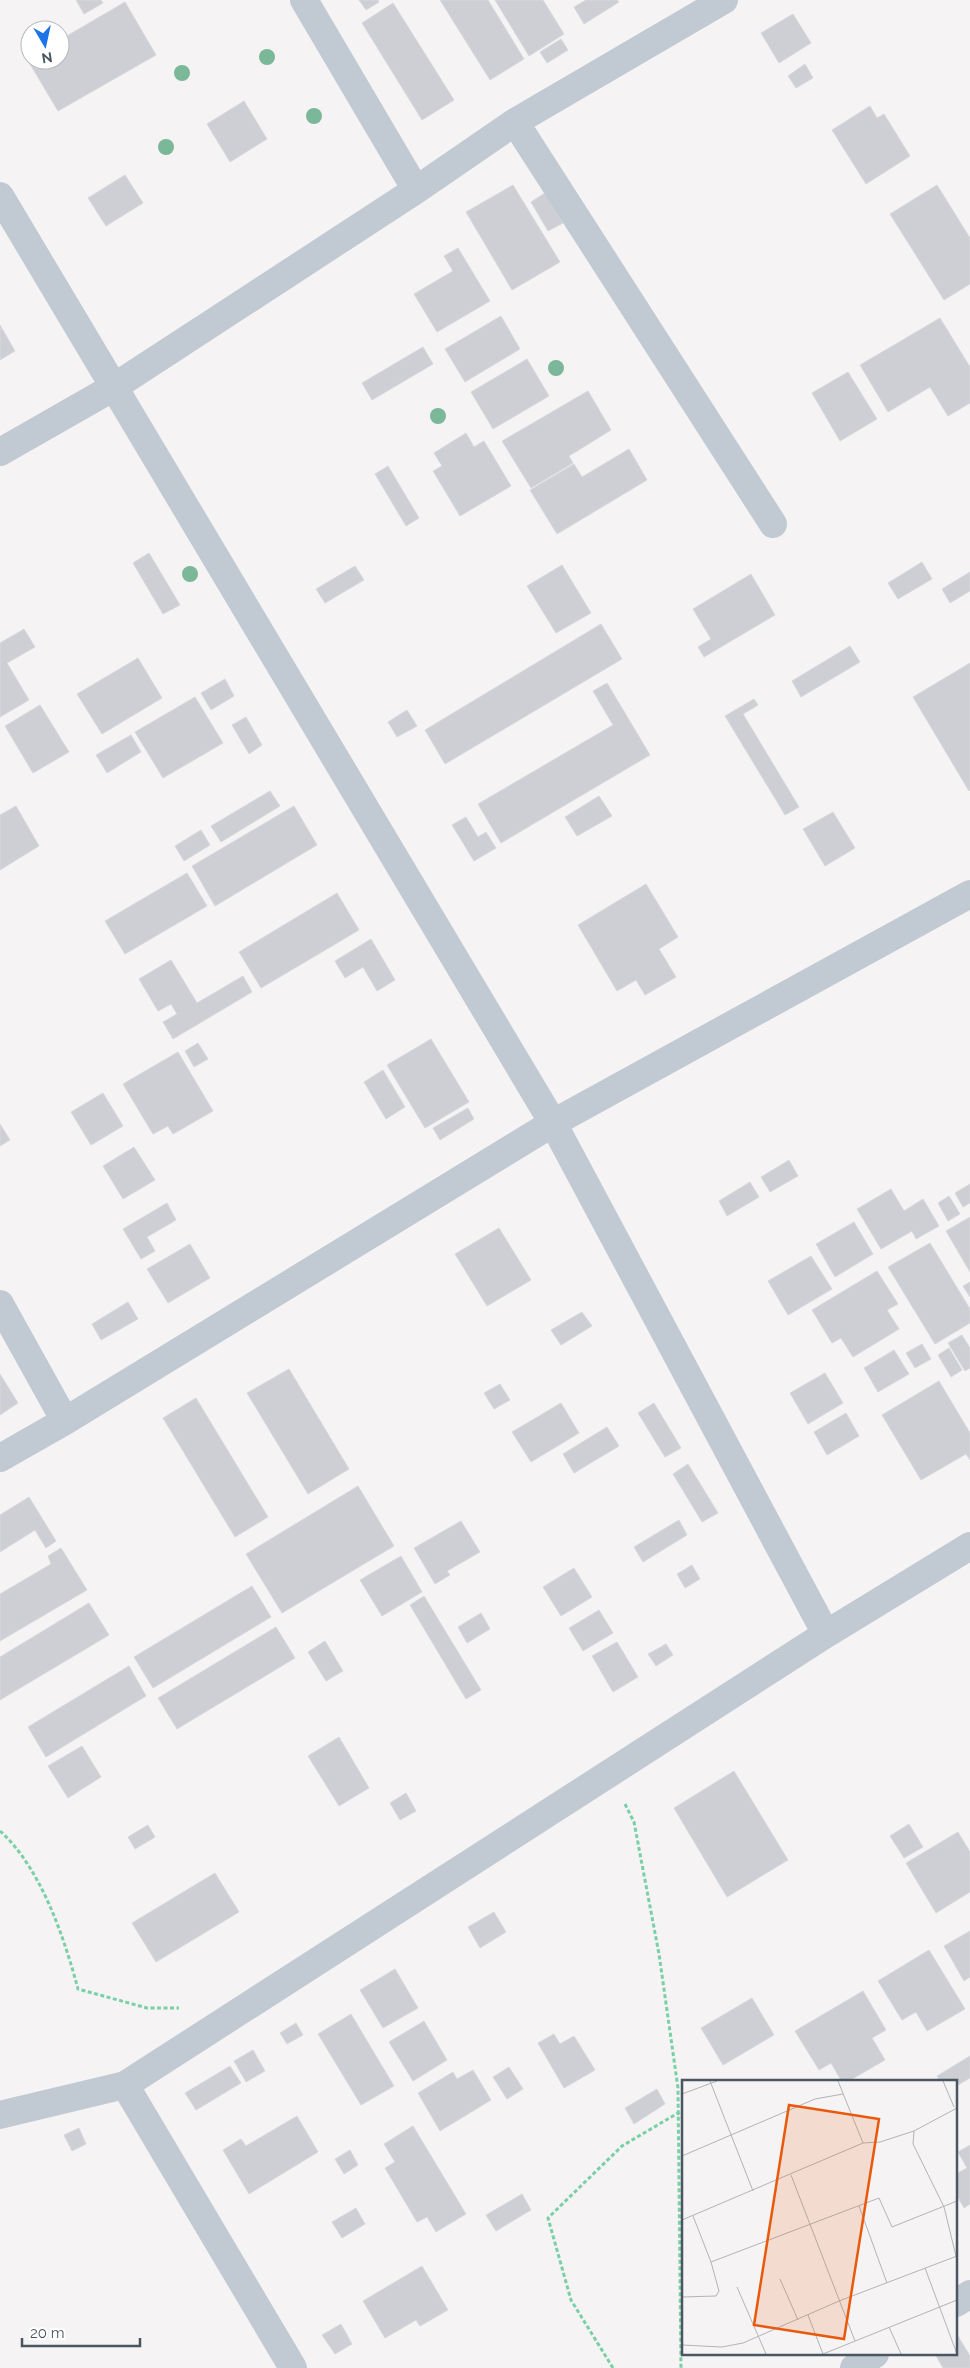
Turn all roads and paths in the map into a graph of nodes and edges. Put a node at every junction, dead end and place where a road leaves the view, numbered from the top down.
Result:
1 (304, 0) edge
2 (724, 0) edge
3 (515, 122) junction
4 (416, 190) junction
5 (0, 196) edge
6 (114, 387) junction
7 (0, 452) edge
8 (773, 524) dead end
9 (970, 894) edge
10 (554, 1123) junction
11 (0, 1304) edge
12 (65, 1421) junction
13 (0, 1458) edge
14 (970, 1546) edge
15 (826, 1634) junction
16 (610, 1773) junction
17 (0, 1831) edge
18 (184, 2007) dead end
19 (125, 2085) junction
20 (678, 2113) junction
21 (0, 2115) edge
22 (682, 2117) edge
23 (970, 2294) edge
24 (958, 2302) edge
25 (873, 2356) edge
26 (293, 2368) edge
27 (613, 2368) edge
28 (681, 2368) edge
29 (854, 2368) edge

1 - 4 street
2 - 3 street
3 - 4 street
3 - 8 street
4 - 6 street
5 - 6 street
6 - 7 street
6 - 10 street
9 - 10 street
10 - 12 street
10 - 15 street
11 - 12 street
12 - 13 street
14 - 15 street
15 - 16 street
16 - 19 street
16 - 20 path
17 - 18 path
19 - 21 street
19 - 26 street
20 - 22 path
20 - 27 path
20 - 28 path
23 - 24 street
25 - 29 street

